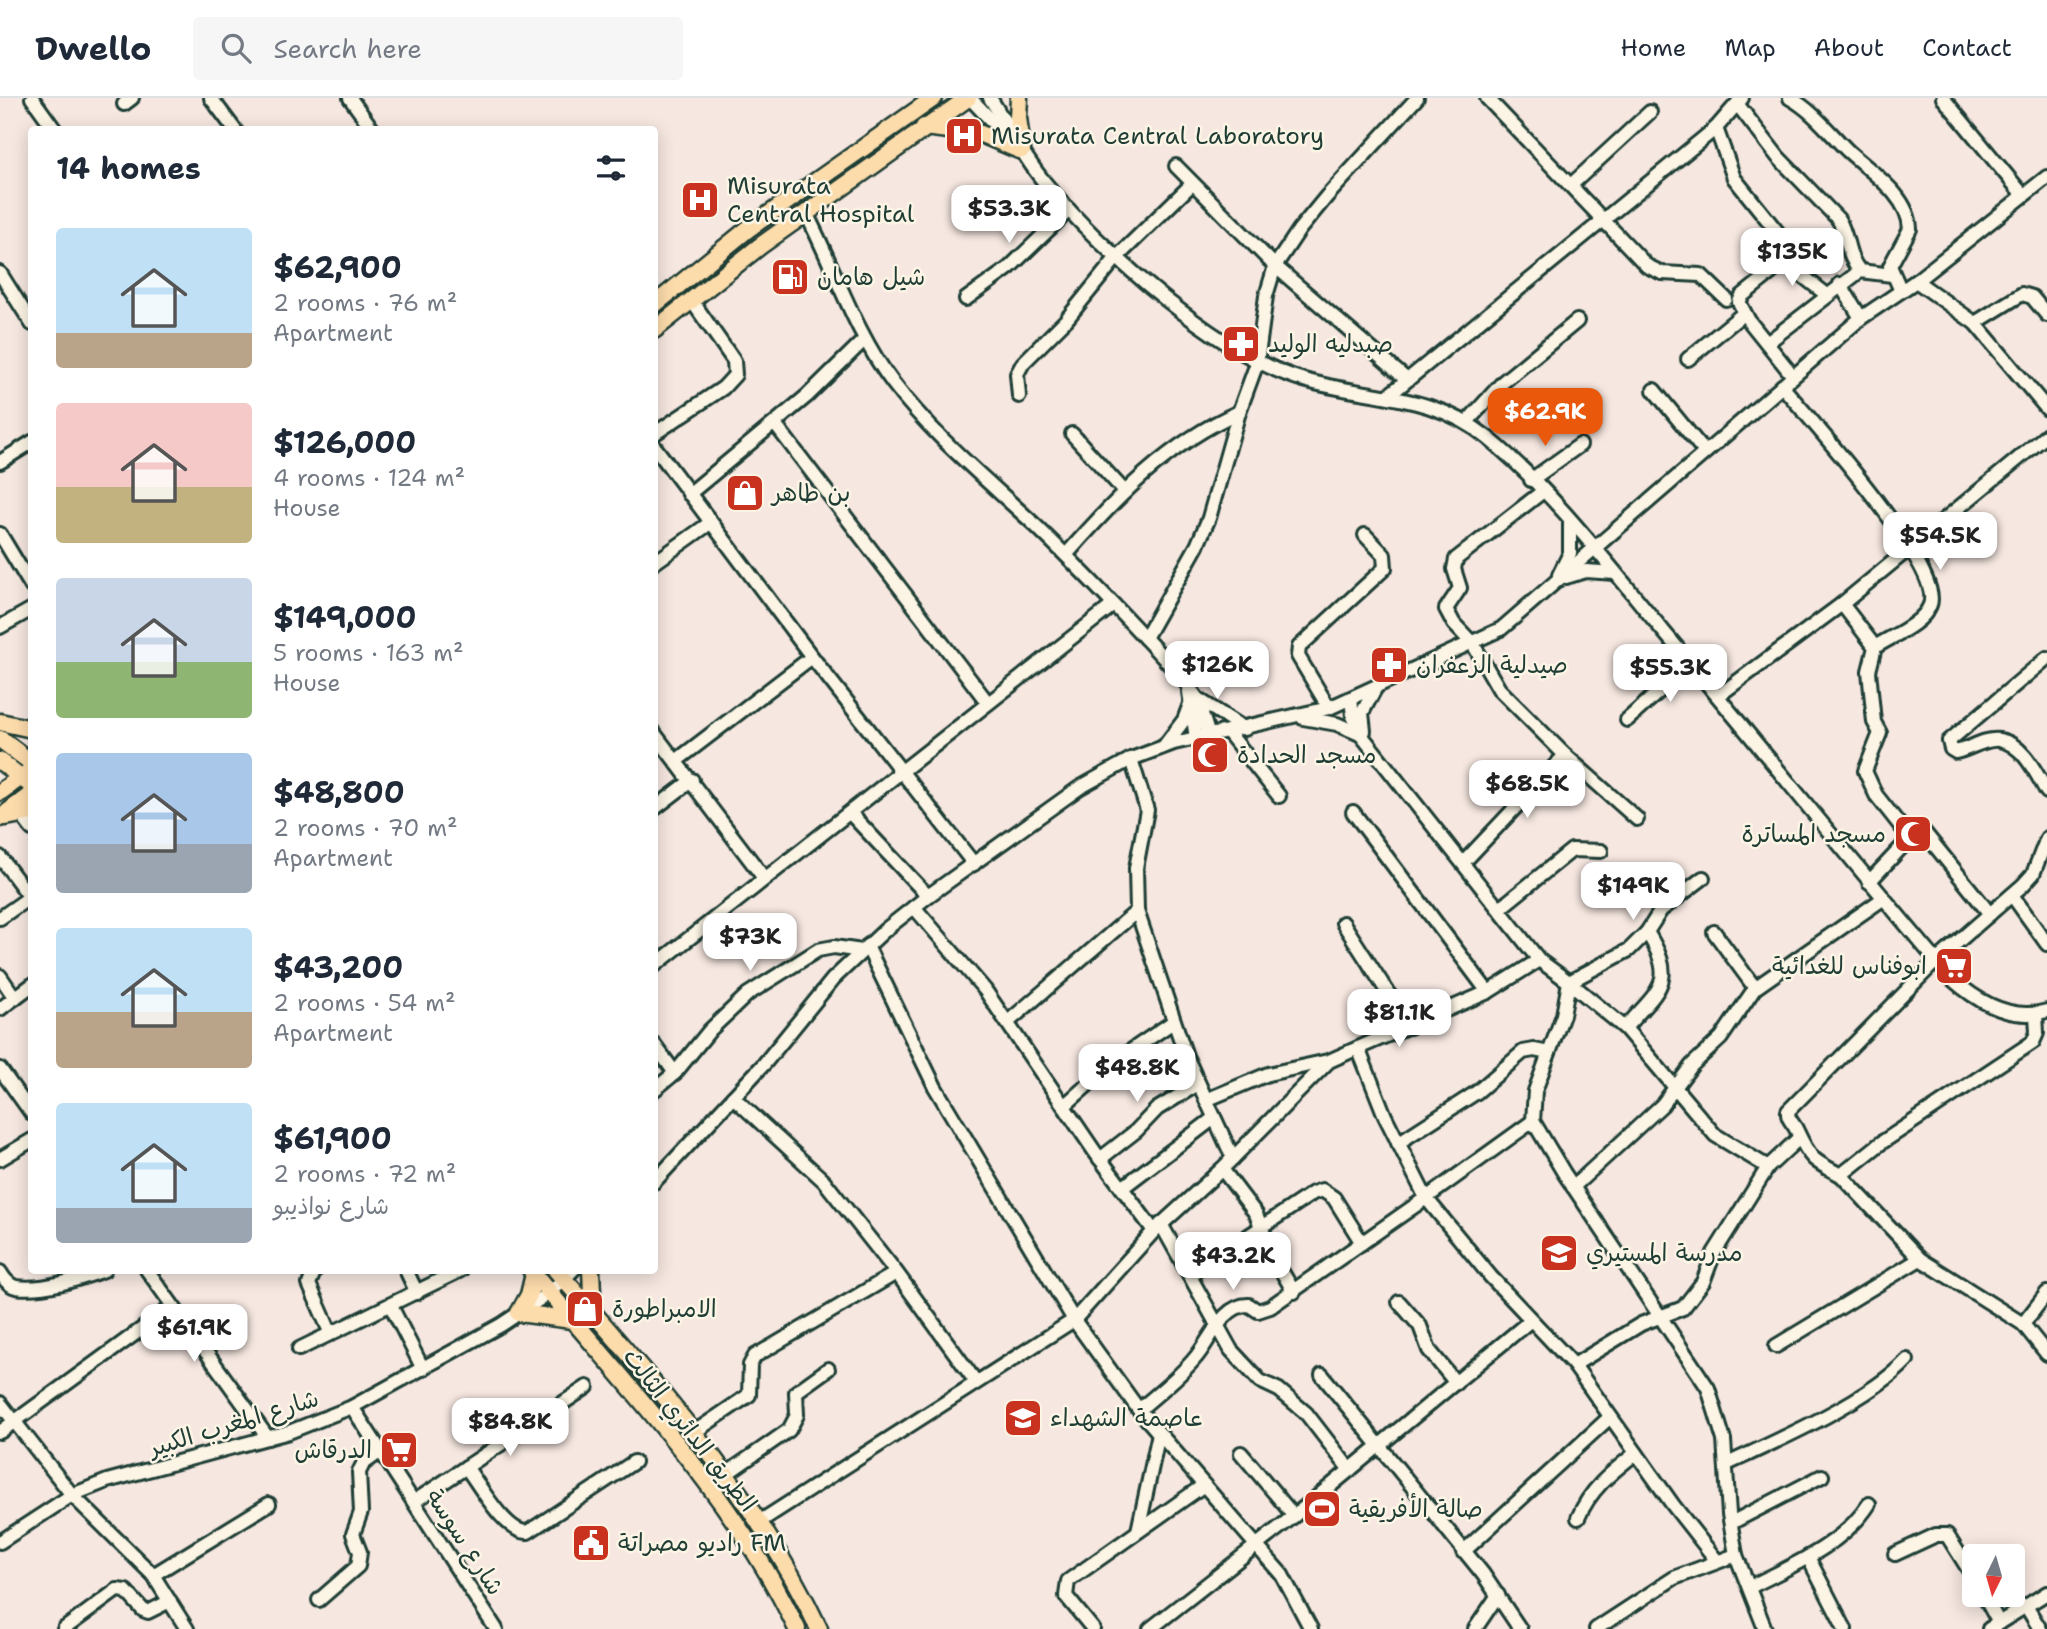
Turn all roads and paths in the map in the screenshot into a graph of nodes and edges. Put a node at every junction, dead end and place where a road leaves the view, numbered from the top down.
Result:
1 (32, 98) edge
2 (211, 98) edge
3 (350, 98) edge
4 (934, 98) edge
5 (969, 98) edge
6 (990, 98) edge
7 (1019, 98) edge
8 (1417, 98) edge
9 (1487, 98) edge
10 (1790, 98) edge
11 (1943, 98) edge
12 (1740, 102) edge
13 (920, 104) edge
14 (1650, 112) dead end
15 (52, 126) edge
16 (232, 126) edge
17 (370, 126) edge
18 (924, 127) junction
19 (1716, 128) junction
20 (1022, 152) junction
21 (1176, 166) dead end
22 (2047, 177) edge
23 (1192, 184) junction
24 (1571, 185) junction
25 (2023, 195) junction
26 (1069, 210) junction
27 (806, 214) junction
28 (1604, 218) junction
29 (1792, 256) junction
30 (1117, 257) junction
31 (1275, 267) junction
32 (1860, 271) junction
33 (0, 275) edge
34 (1892, 275) junction
35 (1916, 281) junction
36 (1840, 285) junction
37 (1901, 292) junction
38 (1827, 295) junction
39 (966, 299) dead end
40 (1726, 299) dead end
41 (692, 300) junction
42 (658, 302) edge
43 (1744, 313) junction
44 (2047, 315) edge
45 (28, 318) edge
46 (1861, 318) junction
47 (1577, 321) dead end
48 (1975, 323) junction
49 (658, 327) edge
50 (864, 340) junction
51 (1766, 343) junction
52 (1688, 359) dead end
53 (1257, 363) junction
54 (1793, 376) junction
55 (1406, 379) junction
56 (1782, 386) junction
57 (1654, 390) dead end
58 (1389, 395) junction
59 (1018, 396) dead end
60 (2047, 409) edge
61 (1239, 412) junction
62 (1467, 422) junction
63 (775, 424) junction
64 (658, 431) edge
65 (1072, 434) dead end
66 (2047, 435) edge
67 (28, 444) edge
68 (1580, 444) dead end
69 (658, 451) edge
70 (1704, 451) junction
71 (0, 462) edge
72 (1531, 480) junction
73 (1125, 492) junction
74 (1542, 492) junction
75 (689, 494) junction
76 (1570, 522) junction
77 (710, 523) junction
78 (0, 534) edge
79 (1365, 535) dead end
80 (1909, 547) junction
81 (1594, 550) junction
82 (1066, 555) junction
83 (658, 560) edge
84 (1615, 573) junction
85 (28, 580) edge
86 (1555, 584) junction
87 (1842, 604) junction
88 (1112, 606) junction
89 (28, 611) edge
90 (0, 628) edge
91 (1145, 638) junction
92 (1473, 644) junction
93 (1875, 647) junction
94 (812, 657) junction
95 (2047, 658) edge
96 (1691, 663) junction
97 (1378, 684) junction
98 (1718, 696) junction
99 (1351, 699) junction
100 (1194, 700) junction
101 (988, 703) junction
102 (1329, 708) junction
103 (1296, 718) junction
104 (1628, 720) dead end
105 (0, 722) edge
106 (28, 728) edge
107 (1245, 729) junction
108 (1228, 732) junction
109 (1203, 737) junction
110 (658, 738) edge
111 (0, 739) edge
112 (1365, 739) junction
113 (1165, 746) junction
114 (1565, 755) junction
115 (1131, 759) junction
116 (28, 760) edge
117 (0, 761) edge
118 (676, 761) junction
119 (903, 771) junction
120 (28, 778) edge
121 (692, 780) junction
122 (0, 792) edge
123 (2047, 792) edge
124 (1279, 796) dead end
125 (28, 797) edge
126 (658, 806) edge
127 (25, 812) edge
128 (1353, 812) dead end
129 (850, 813) junction
130 (0, 818) edge
131 (1637, 819) dead end
132 (1910, 838) junction
133 (2047, 838) edge
134 (1601, 851) dead end
135 (0, 857) edge
136 (1465, 862) junction
137 (974, 864) junction
138 (764, 878) junction
139 (1703, 878) dead end
140 (1868, 881) junction
141 (28, 895) edge
142 (2012, 895) junction
143 (928, 896) junction
144 (1884, 898) junction
145 (28, 901) edge
146 (914, 907) junction
147 (1499, 909) junction
148 (1137, 911) junction
149 (1990, 914) junction
150 (0, 918) edge
151 (1343, 923) dead end
152 (1647, 932) junction
153 (1714, 932) dead end
154 (2047, 944) edge
155 (864, 948) junction
156 (1539, 960) junction
157 (1936, 961) junction
158 (658, 963) edge
159 (0, 976) edge
160 (1569, 982) junction
161 (28, 988) edge
162 (1755, 988) junction
163 (1488, 992) junction
164 (15, 998) junction
165 (0, 1009) edge
166 (2042, 1012) edge
167 (1008, 1022) junction
168 (1173, 1022) junction
169 (1410, 1027) junction
170 (1625, 1028) junction
171 (1358, 1048) junction
172 (658, 1050) edge
173 (1549, 1053) junction
174 (1329, 1060) junction
175 (0, 1069) edge
176 (675, 1073) junction
177 (1198, 1084) junction
178 (658, 1087) edge
179 (1676, 1090) junction
180 (733, 1097) junction
181 (1206, 1100) junction
182 (1064, 1106) junction
183 (28, 1108) edge
184 (1214, 1118) junction
185 (1533, 1121) junction
186 (1799, 1138) junction
187 (28, 1142) edge
188 (1398, 1143) junction
189 (1233, 1158) junction
190 (0, 1159) edge
191 (1100, 1159) junction
192 (1768, 1167) junction
193 (1222, 1169) junction
194 (1841, 1175) junction
195 (658, 1178) edge
196 (1573, 1187) junction
197 (1122, 1188) junction
198 (1426, 1198) junction
199 (1261, 1225) junction
200 (1158, 1228) junction
201 (1362, 1243) junction
202 (1920, 1259) junction
203 (0, 1272) edge
204 (90, 1274) edge
205 (150, 1274) edge
206 (314, 1274) edge
207 (408, 1274) edge
208 (453, 1274) edge
209 (532, 1274) edge
210 (534, 1274) edge
211 (563, 1274) edge
212 (565, 1274) edge
213 (592, 1274) edge
214 (1191, 1274) junction
215 (891, 1276) dead end
216 (1294, 1292) junction
217 (417, 1293) junction
218 (549, 1293) junction
219 (2047, 1293) edge
220 (1399, 1302) dead end
221 (391, 1306) junction
222 (173, 1307) junction
223 (519, 1313) junction
224 (593, 1314) junction
225 (1659, 1317) junction
226 (572, 1320) junction
227 (1074, 1320) junction
228 (1531, 1320) junction
229 (2023, 1324) junction
230 (1216, 1327) junction
231 (331, 1334) junction
232 (1776, 1346) dead end
233 (299, 1349) dead end
234 (2047, 1353) edge
235 (1907, 1360) dead end
236 (1574, 1365) junction
237 (423, 1369) junction
238 (828, 1369) dead end
239 (1322, 1376) dead end
240 (975, 1382) junction
241 (1457, 1383) junction
242 (587, 1387) dead end
243 (0, 1404) edge
244 (352, 1407) junction
245 (1139, 1410) junction
246 (1610, 1417) junction
247 (14, 1422) junction
248 (0, 1432) edge
249 (693, 1433) junction
250 (1159, 1433) junction
251 (268, 1438) junction
252 (1379, 1445) junction
253 (381, 1451) junction
254 (1241, 1453) dead end
255 (1636, 1453) junction
256 (634, 1462) dead end
257 (1727, 1464) junction
258 (466, 1467) junction
259 (1350, 1470) junction
260 (726, 1474) junction
261 (1822, 1476) dead end
262 (1204, 1485) junction
263 (72, 1495) junction
264 (415, 1501) junction
265 (269, 1504) dead end
266 (1869, 1504) dead end
267 (1294, 1516) junction
268 (1578, 1518) dead end
269 (758, 1522) junction
270 (1731, 1523) junction
271 (1138, 1531) junction
272 (0, 1542) edge
273 (1255, 1546) junction
274 (1463, 1552) junction
275 (1895, 1554) dead end
276 (1736, 1555) junction
277 (1808, 1558) junction
278 (1962, 1559) edge
279 (1717, 1561) junction
280 (153, 1575) junction
281 (1749, 1587) junction
282 (2047, 1593) edge
283 (1498, 1595) junction
284 (319, 1600) dead end
285 (170, 1601) junction
286 (2026, 1606) junction
287 (1987, 1607) edge
288 (1994, 1626) edge
289 (64, 1629) edge
290 (187, 1629) edge
291 (496, 1629) edge
292 (797, 1629) edge
293 (818, 1629) edge
294 (1093, 1629) edge
295 (1150, 1629) edge
296 (1311, 1629) edge
297 (1475, 1629) edge
298 (1520, 1629) edge
299 (1596, 1629) edge
300 (1765, 1629) edge
301 (1845, 1629) edge
302 (2040, 1629) edge

1 - 15 street
2 - 16 street
3 - 17 street
4 - 13 main road
5 - 18 main road
5 - 20 street
6 - 20 street
7 - 20 main road
8 - 31 street
9 - 24 street
10 - 34 street
11 - 25 street
12 - 19 street
12 - 32 street
13 - 42 main road
14 - 24 street
18 - 20 main road
18 - 27 main road
19 - 28 street
19 - 29 street
20 - 26 street
21 - 23 street
22 - 25 street
23 - 30 street
23 - 31 street
24 - 28 street
25 - 35 street
26 - 30 street
26 - 39 street
27 - 41 main road
27 - 50 street
28 - 40 street
28 - 55 street
29 - 38 street
29 - 43 street
30 - 53 street
30 - 59 street
31 - 53 street
31 - 55 street
32 - 34 street
32 - 36 street
33 - 45 street
34 - 37 street
35 - 37 street
35 - 48 street
36 - 38 street
36 - 46 street
37 - 46 street
38 - 51 street
41 - 49 main road
41 - 64 street
43 - 51 street
43 - 52 street
44 - 48 street
46 - 54 street
47 - 62 street
48 - 60 street
50 - 63 street
50 - 82 street
51 - 54 street
53 - 58 street
53 - 61 street
54 - 56 street
55 - 58 street
56 - 70 street
56 - 80 street
57 - 70 street
58 - 62 street
61 - 73 street
61 - 91 street
62 - 72 street
63 - 75 street
63 - 101 street
65 - 73 street
66 - 80 street
67 - 71 street
68 - 72 street
69 - 75 street
70 - 81 street
72 - 74 street
73 - 82 street
74 - 76 street
74 - 92 street
75 - 77 street
76 - 81 street
76 - 86 street
77 - 83 street
77 - 94 street
78 - 85 street
79 - 102 street
80 - 87 street
80 - 93 street
81 - 84 street
81 - 86 street
82 - 88 street
84 - 86 street
84 - 96 street
86 - 92 street
87 - 93 street
87 - 98 street
88 - 91 street
88 - 101 street
89 - 90 street
91 - 100 street
92 - 97 street
92 - 114 street
93 - 132 street
94 - 118 street
94 - 119 street
95 - 123 street
96 - 98 street
96 - 104 street
97 - 99 street
97 - 112 street
98 - 140 street
99 - 102 street
99 - 112 street
100 - 107 street
100 - 109 street
100 - 113 street
101 - 119 street
102 - 103 street
103 - 107 street
103 - 112 street
105 - 106 main road
107 - 108 street
108 - 109 street
108 - 124 street
109 - 113 street
110 - 118 street
111 - 116 main road
112 - 136 street
113 - 115 street
114 - 131 street
114 - 136 street
115 - 137 street
115 - 148 street
117 - 120 main road
118 - 121 street
119 - 129 street
119 - 137 street
120 - 122 main road
121 - 126 street
121 - 138 street
125 - 130 main road
127 - 130 main road
128 - 163 street
129 - 138 street
129 - 143 street
132 - 140 street
132 - 149 street
133 - 142 street
134 - 147 street
135 - 141 street
136 - 147 street
137 - 143 street
138 - 158 street
139 - 152 street
140 - 144 street
142 - 149 street
142 - 154 street
143 - 146 street
144 - 157 street
144 - 162 street
145 - 150 street
146 - 155 street
146 - 167 street
147 - 156 street
148 - 167 street
148 - 168 street
149 - 157 street
151 - 169 street
152 - 160 street
152 - 170 street
153 - 162 street
155 - 176 street
155 - 180 street
155 - 227 street
156 - 160 street
156 - 163 street
157 - 166 street
157 - 186 street
159 - 164 street
160 - 170 street
160 - 173 street
161 - 164 street
162 - 179 street
163 - 169 street
164 - 165 street
166 - 194 street
167 - 182 street
168 - 177 street
168 - 182 street
169 - 171 street
170 - 179 street
171 - 174 street
171 - 188 street
172 - 176 street
173 - 185 street
173 - 188 street
174 - 181 street
174 - 189 street
175 - 183 street
176 - 178 street
177 - 181 street
177 - 191 street
179 - 192 street
179 - 196 street
180 - 195 street
180 - 240 street
181 - 184 street
182 - 191 street
184 - 189 street
184 - 197 street
185 - 196 street
185 - 198 street
186 - 192 street
186 - 194 street
187 - 190 street
188 - 198 street
189 - 193 street
191 - 197 street
192 - 225 street
193 - 199 street
193 - 200 street
194 - 202 street
196 - 225 street
197 - 200 street
198 - 201 street
198 - 228 street
199 - 201 street
199 - 214 street
199 - 216 street
200 - 214 street
200 - 227 street
201 - 216 street
202 - 229 street
202 - 232 street
203 - 204 street
205 - 222 street
206 - 231 street
207 - 217 street
208 - 217 street
209 - 223 main road
210 - 218 main road, الطريق الدائري الثالث
211 - 218 street, شارع المغرب الكبير
212 - 224 main road, الطريق الدائري الثالث
213 - 224 main road
214 - 230 street
215 - 249 street
216 - 230 street
217 - 221 street
218 - 223 street, شارع المغرب الكبير
218 - 226 main road, الطريق الدائري الثالث
219 - 229 street
220 - 241 street
221 - 231 street
221 - 237 street
222 - 247 street
222 - 251 street
223 - 226 main road
223 - 237 street, شارع المغرب الكبير
224 - 249 main road, الطريق الدائري الثالث
225 - 236 street
225 - 257 street
226 - 292 main road, الطريق الدائري الثالث
227 - 240 street
227 - 245 street
228 - 236 street
228 - 241 street
229 - 234 street
230 - 245 street
230 - 259 street
231 - 233 street
235 - 257 street
236 - 246 street
237 - 244 street, شارع المغرب الكبير
238 - 260 street
239 - 252 street
240 - 269 street
241 - 252 street
242 - 258 street
243 - 247 street
244 - 251 street, شارع المغرب الكبير
244 - 253 street, شارع سوسة
245 - 250 street
246 - 255 street
246 - 274 street
247 - 248 street
247 - 263 street
249 - 260 main road, الطريق الدائري الثالث
250 - 262 street
250 - 271 street
251 - 263 street, شارع المغرب الكبير
252 - 259 street
252 - 274 street
253 - 264 street, شارع سوسة
253 - 284 street
254 - 267 street
255 - 268 street
255 - 279 street
256 - 258 street
257 - 270 street
258 - 264 street
259 - 267 street
260 - 269 main road, الطريق الدائري الثالث
261 - 270 street
262 - 271 street
262 - 273 street
263 - 272 street, شارع المغرب الكبير
263 - 280 street
264 - 291 street, شارع سوسة
265 - 280 street
266 - 277 street
267 - 273 street
269 - 293 main road, الطريق الدائري الثالث
270 - 276 street
271 - 294 street
273 - 295 street
273 - 296 street
274 - 283 street
275 - 278 street
276 - 279 street
276 - 281 street
277 - 281 street
277 - 301 street
279 - 299 street
280 - 285 street
281 - 300 street
282 - 286 street
283 - 297 street
283 - 298 street
285 - 289 street
285 - 290 street
286 - 288 street
286 - 302 street
287 - 288 street

